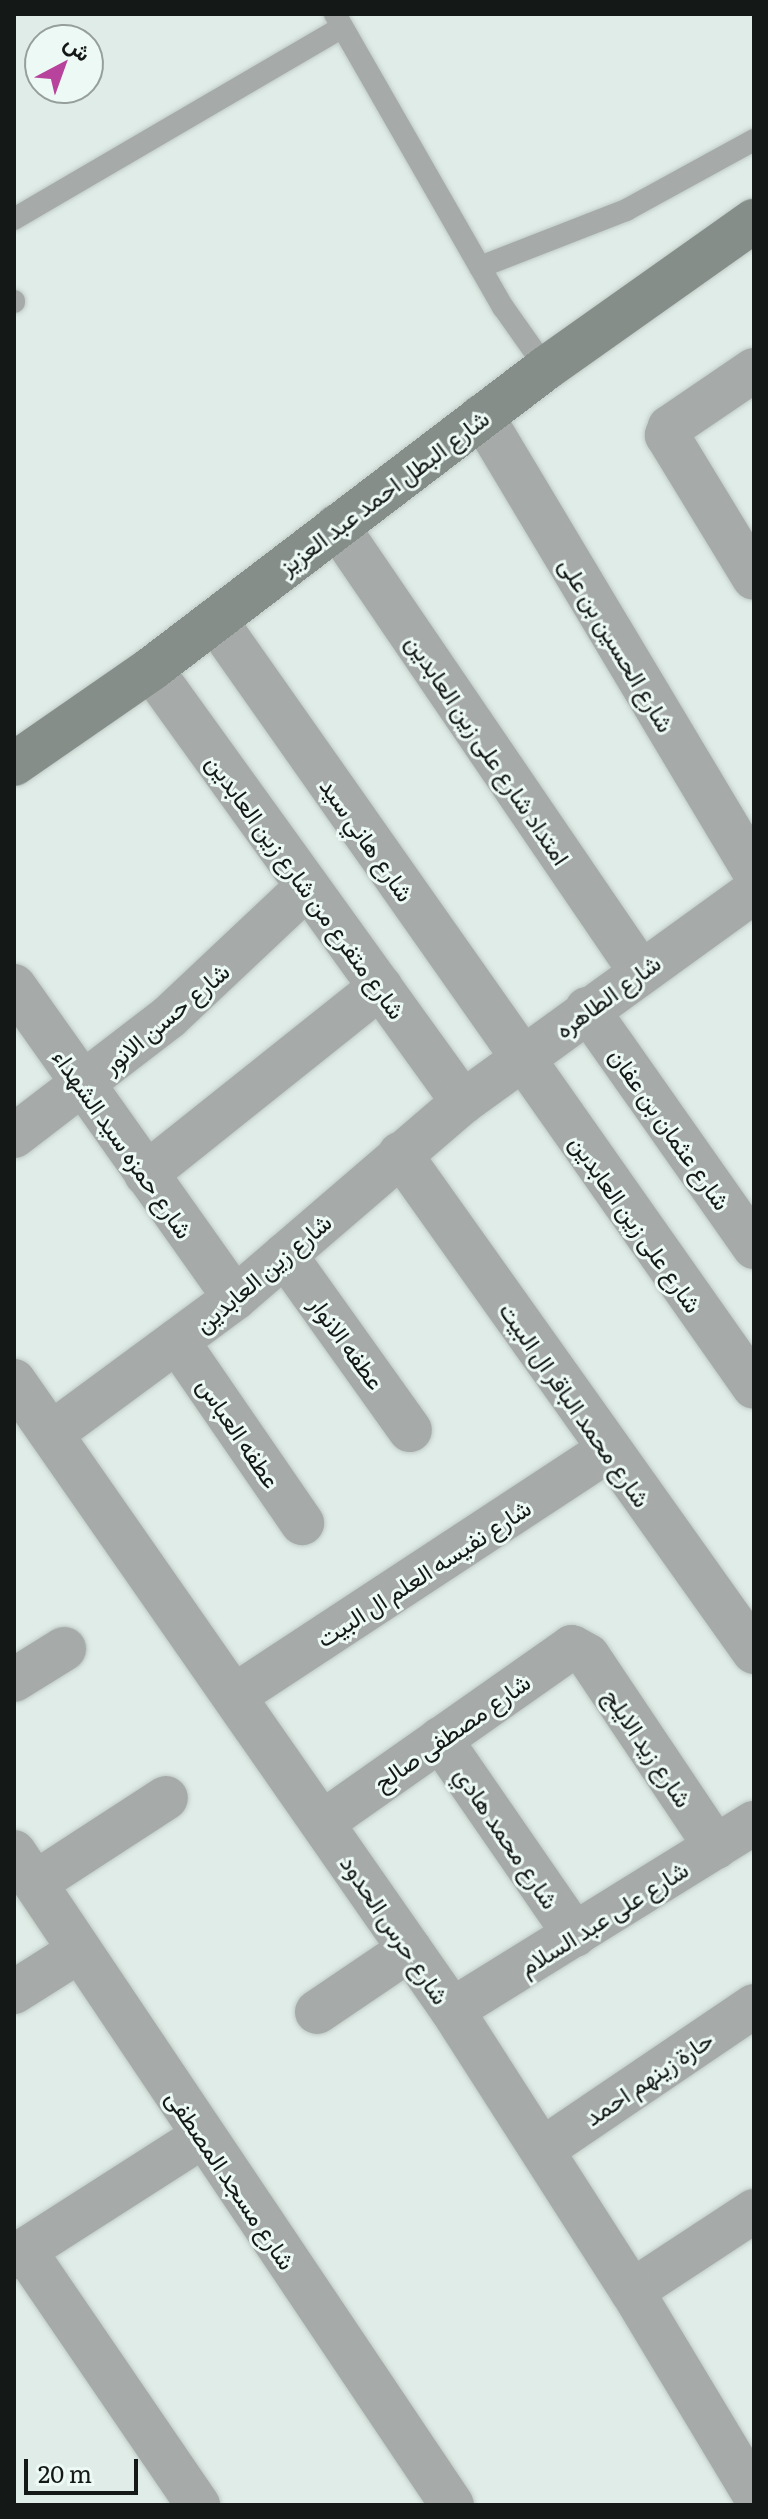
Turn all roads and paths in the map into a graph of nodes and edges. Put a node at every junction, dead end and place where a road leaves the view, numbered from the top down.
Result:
1 (338, 20) edge
2 (754, 140) edge
3 (14, 219) edge
4 (750, 236) edge
5 (480, 267) junction
6 (546, 368) junction
7 (754, 370) edge
8 (482, 416) junction
9 (337, 526) junction
10 (754, 578) edge
11 (215, 620) junction
12 (151, 669) junction
13 (14, 764) edge
14 (307, 887) junction
15 (750, 897) edge
16 (640, 971) junction
17 (14, 986) edge
18 (380, 987) junction
19 (587, 1009) junction
20 (521, 1059) junction
21 (83, 1085) junction
22 (463, 1102) junction
23 (14, 1136) edge
24 (400, 1154) junction
25 (146, 1174) junction
26 (752, 1240) edge
27 (285, 1255) junction
28 (235, 1298) junction
29 (177, 1341) junction
30 (14, 1382) edge
31 (754, 1387) edge
32 (410, 1430) dead end
33 (52, 1433) junction
34 (609, 1450) junction
35 (302, 1523) dead end
36 (64, 1649) dead end
37 (581, 1649) joint
38 (754, 1652) edge
39 (14, 1680) edge
40 (237, 1694) junction
41 (440, 1739) junction
42 (166, 1798) dead end
43 (323, 1822) junction
44 (754, 1823) edge
45 (716, 1847) junction
46 (24, 1867) edge
47 (575, 1935) junction
48 (410, 1949) junction
49 (79, 1951) junction
50 (14, 1992) edge
51 (754, 2006) edge
52 (452, 2010) junction
53 (317, 2012) dead end
54 (203, 2136) junction
55 (543, 2149) junction
56 (754, 2211) edge
57 (19, 2253) edge
58 (632, 2291) junction
59 (754, 2494) edge
60 (198, 2505) edge
61 (452, 2505) edge

1 - 3 lane
1 - 5 lane
2 - 5 lane
4 - 6 main road, شارع البطل احمد عبد العزيز
5 - 6 lane
6 - 8 main road, شارع البطل احمد عبد العزيز
7 - 10 street
8 - 9 main road, شارع البطل احمد عبد العزيز
8 - 15 street, شارع الحسين بن على
9 - 11 main road, شارع البطل احمد عبد العزيز
9 - 16 street, امتداد شارع على زين العابدين
11 - 12 main road, شارع البطل احمد عبد العزيز
11 - 20 street, شارع هاني سيد
12 - 13 main road, شارع البطل احمد عبد العزيز
12 - 14 street, شارع متفرع من شارع زين العابدين
14 - 18 street, شارع متفرع من شارع زين العابدين
14 - 21 street, شارع حسن الانور
15 - 16 street, شارع الطاهره
16 - 19 street, شارع الطاهره
17 - 21 street, شارع حمزه سيد الشهداء
18 - 22 street, شارع متفرع من شارع زين العابدين
18 - 25 street
19 - 20 street, شارع الطاهره
19 - 26 street, شارع عثمان بن عفان
20 - 22 street, شارع الطاهره
20 - 31 street, شارع على زين العابدين
21 - 23 street, شارع حسن الانور
21 - 25 street, شارع حمزه سيد الشهداء
22 - 24 street, شارع زين العابدين
24 - 27 street, شارع زين العابدين
24 - 34 street, شارع محمد الباقر ال البيت
25 - 28 street, شارع حمزه سيد الشهداء
27 - 28 street, شارع زين العابدين
27 - 32 street, عطفه الانوار
28 - 29 street, شارع زين العابدين
29 - 33 street, شارع زين العابدين
29 - 35 street, عطفه العباس
30 - 33 street, شارع حرس الحدود
33 - 40 street, شارع حرس الحدود
34 - 38 street, شارع محمد الباقر ال البيت
34 - 40 street, شارع نفيسه العلم ال البيت
36 - 39 street
37 - 41 street, شارع مصطفى صالح
37 - 45 street, شارع زيد الايلج
40 - 43 street, شارع حرس الحدود
41 - 43 street, شارع مصطفى صالح
41 - 47 street, شارع محمد هادي
42 - 46 street
43 - 48 street, شارع حرس الحدود
44 - 45 street, شارع على عبد السلام
45 - 47 street, شارع على عبد السلام
46 - 49 street, شارع مسجد المصطفى
47 - 52 street, شارع على عبد السلام
48 - 52 street, شارع حرس الحدود
48 - 53 street
49 - 50 street
49 - 54 street, شارع مسجد المصطفى
51 - 55 street, حارة زينهم احمد
52 - 55 street, شارع حرس الحدود
54 - 57 street
54 - 61 street, شارع مسجد المصطفى
55 - 58 street, شارع حرس الحدود
56 - 58 street
57 - 60 street
58 - 59 street, شارع حرس الحدود

